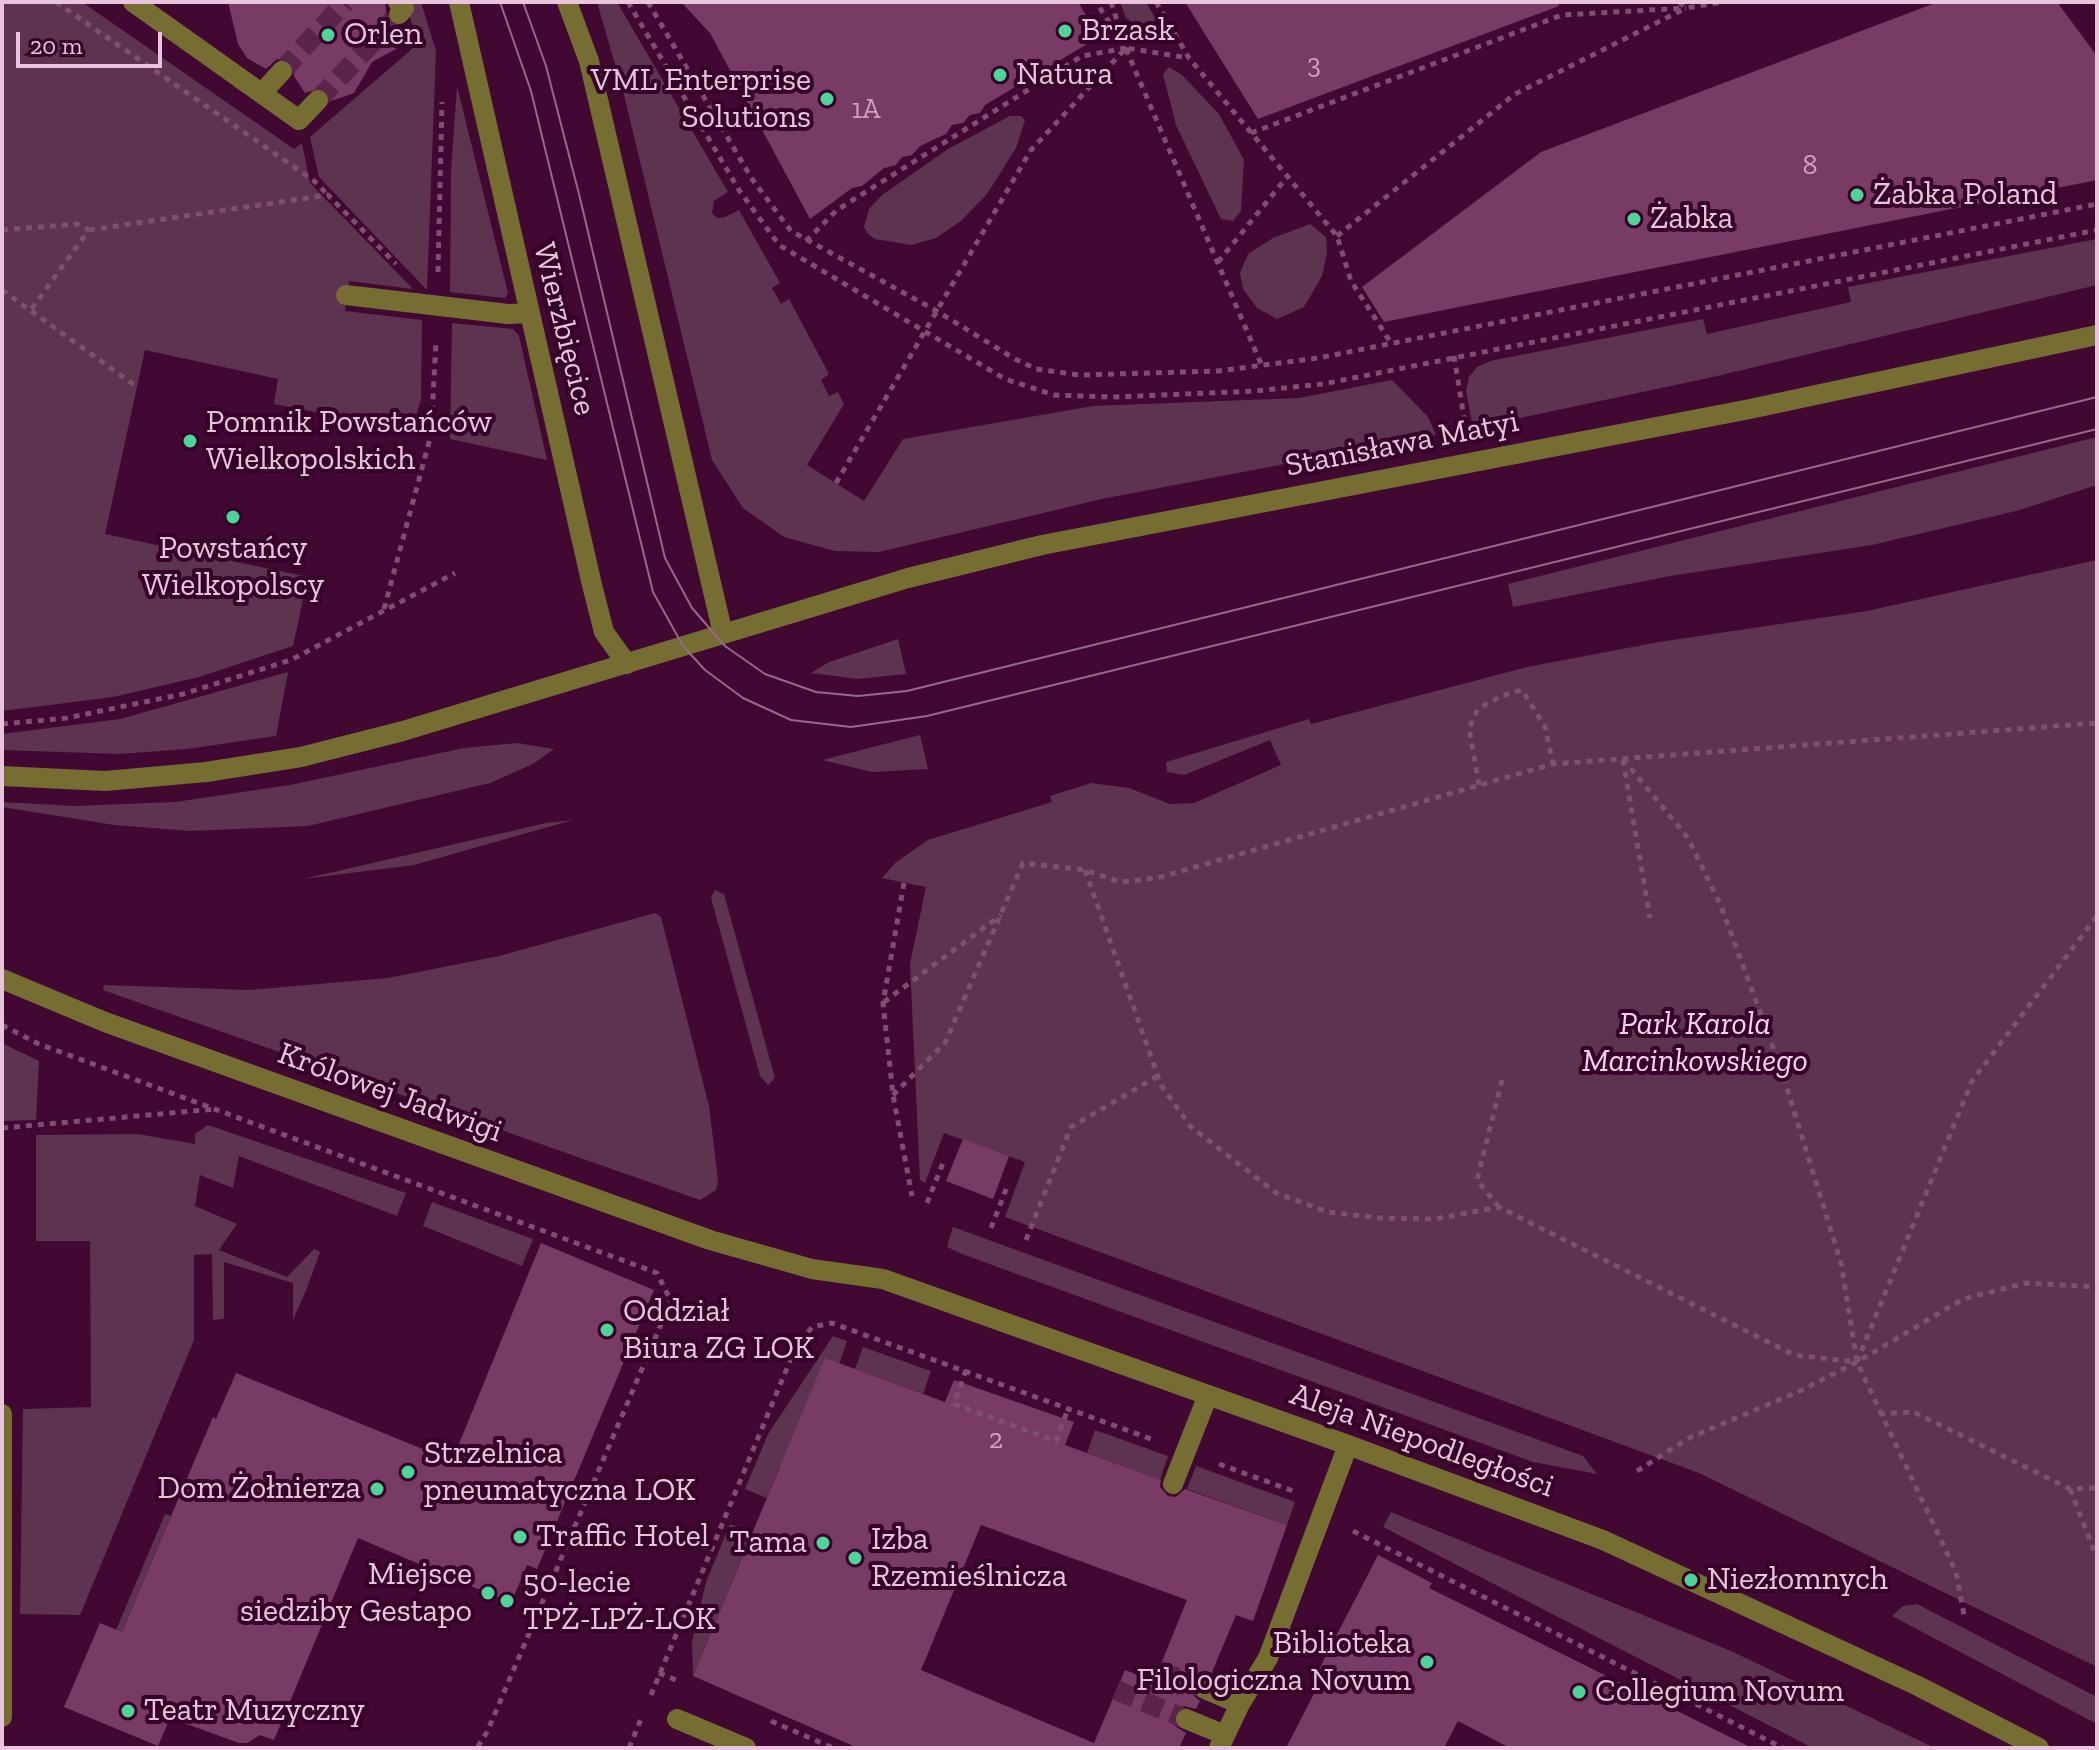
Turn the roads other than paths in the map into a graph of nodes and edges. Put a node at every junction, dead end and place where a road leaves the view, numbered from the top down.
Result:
1 (133, 2) edge
2 (459, 2) edge
3 (567, 2) edge
4 (282, 71) tunnel mouth
5 (262, 93) junction
6 (318, 100) tunnel mouth
7 (346, 295) dead end
8 (529, 313) junction
9 (2097, 335) edge
10 (723, 634) junction
11 (627, 664) junction
12 (2, 776) edge
13 (2, 979) edge
14 (760, 1254) joint
15 (1199, 1391) junction
16 (2, 1414) edge
17 (1348, 1445) junction
18 (1173, 1484) dead end
19 (1205, 1689) tunnel mouth
20 (1240, 1704) junction
21 (2, 1717) edge
22 (677, 1719) dead end
23 (1186, 1719) tunnel mouth
24 (1222, 1742) edge
25 (746, 1748) edge
26 (2039, 1748) edge

1 - 5 street
2 - 8 street, Wierzbięcice
3 - 10 street
4 - 5 street
5 - 6 street
7 - 8 street
8 - 11 street, Wierzbięcice
9 - 10 street, Stanisława Matyi
10 - 11 street
11 - 12 street
13 - 14 street, Królowej Jadwigi
14 - 15 street, Aleja Niepodległości
15 - 17 street, Aleja Niepodległości
15 - 18 street
16 - 21 street
17 - 20 street
17 - 26 street, Aleja Niepodległości
19 - 20 street
20 - 24 street
22 - 25 street
23 - 24 street

